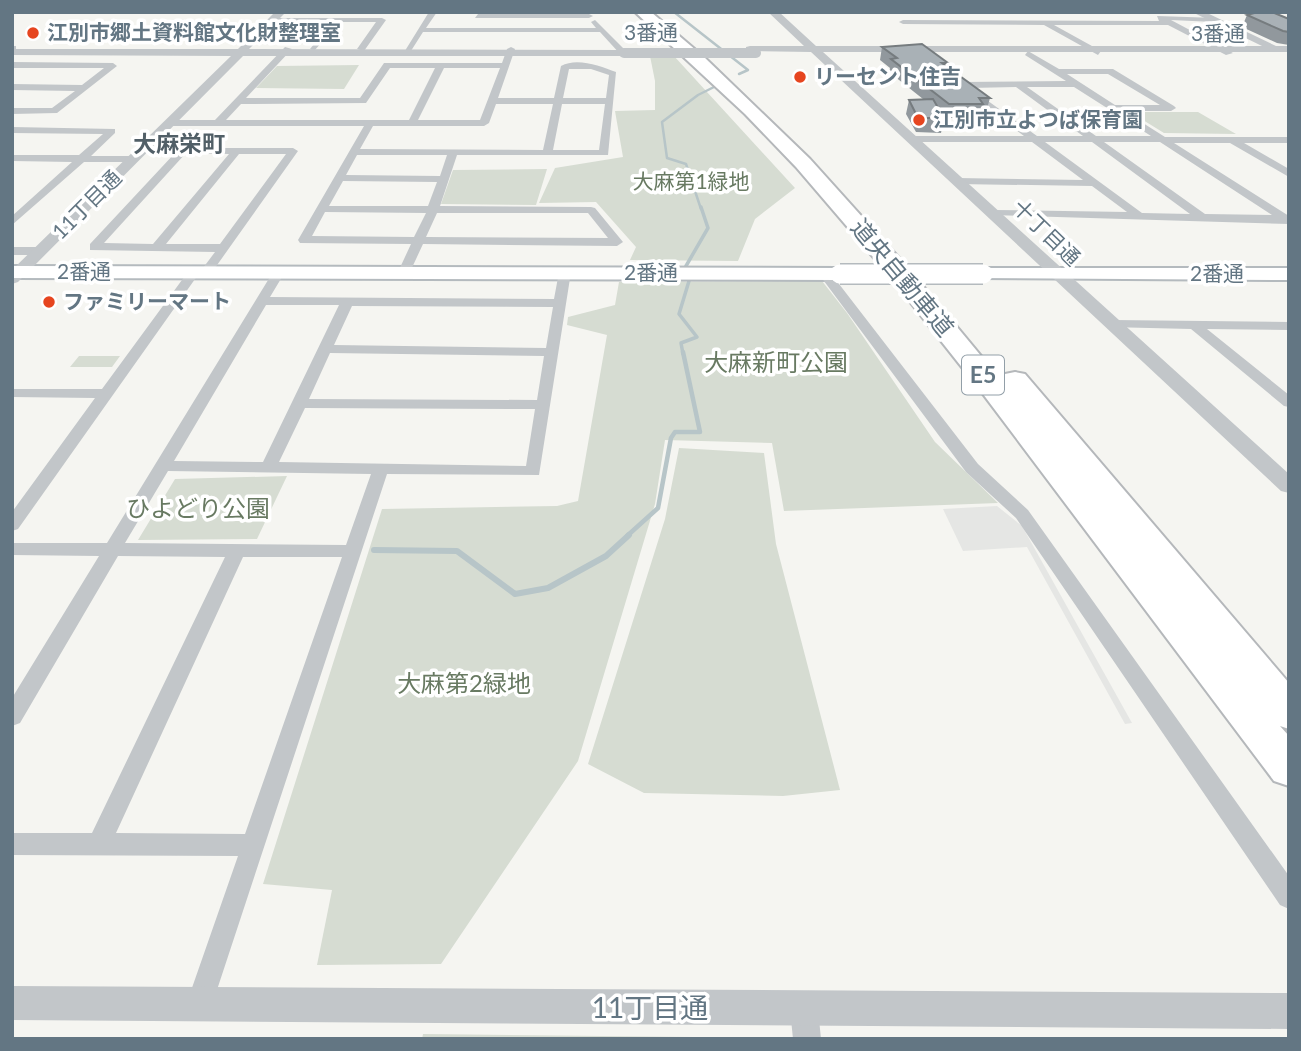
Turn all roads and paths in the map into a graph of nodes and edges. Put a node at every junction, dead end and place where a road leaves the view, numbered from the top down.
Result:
1 (433, 12) edge
2 (642, 12) edge
3 (659, 12) edge
4 (773, 12) edge
5 (907, 12) edge
6 (949, 12) edge
7 (1100, 12) edge
8 (1148, 12) edge
9 (1197, 12) edge
10 (479, 14) edge
11 (587, 14) edge
12 (277, 16) edge
13 (1160, 18) junction
14 (338, 20) junction
15 (1214, 20) junction
16 (903, 22) dead end
17 (921, 22) junction
18 (964, 22) junction
19 (1044, 23) junction
20 (1119, 23) junction
21 (1169, 23) junction
22 (421, 30) junction
23 (471, 30) junction
24 (602, 30) junction
25 (13, 49) edge
26 (314, 49) junction
27 (361, 49) junction
28 (243, 51) junction
29 (286, 51) junction
30 (407, 51) junction
31 (510, 51) junction
32 (622, 51) junction
33 (816, 51) junction
34 (1095, 51) junction
35 (1226, 51) junction
36 (1286, 52) edge
37 (1028, 53) junction
38 (12, 65) edge
39 (441, 65) junction
40 (505, 66) junction
41 (1057, 72) junction
42 (1017, 84) junction
43 (1076, 84) junction
44 (12, 87) edge
45 (85, 88) junction
46 (239, 101) junction
47 (492, 101) junction
48 (558, 101) junction
49 (610, 102) junction
50 (1113, 108) junction
51 (12, 111) edge
52 (170, 123) junction
53 (370, 123) junction
54 (412, 123) junction
55 (217, 124) junction
56 (12, 130) edge
57 (912, 139) junction
58 (1037, 139) junction
59 (1096, 139) junction
60 (1160, 139) junction
61 (1231, 139) junction
62 (1289, 140) edge
63 (184, 150) junction
64 (237, 150) junction
65 (354, 152) junction
66 (453, 153) junction
67 (547, 153) junction
68 (139, 154) junction
69 (12, 158) edge
70 (84, 158) junction
71 (1289, 174) edge
72 (339, 178) junction
73 (444, 179) junction
74 (957, 181) junction
75 (1095, 183) junction
76 (322, 209) junction
77 (433, 209) junction
78 (995, 212) junction
79 (1137, 214) junction
80 (1203, 218) junction
81 (1287, 219) edge
82 (12, 222) edge
83 (419, 241) junction
84 (156, 248) junction
85 (223, 248) junction
86 (12, 251) edge
87 (41, 251) junction
88 (200, 272) junction
89 (279, 272) junction
90 (404, 272) junction
91 (565, 272) junction
92 (833, 274) junction
93 (1059, 274) junction
94 (1289, 274) edge
95 (15, 275) edge
96 (262, 301) junction
97 (348, 301) junction
98 (559, 303) junction
99 (1113, 324) junction
100 (1194, 325) junction
101 (1282, 326) edge
102 (1289, 336) edge
103 (327, 349) junction
104 (551, 352) junction
105 (12, 393) edge
106 (106, 394) junction
107 (301, 403) junction
108 (1289, 403) edge
109 (543, 405) junction
110 (163, 466) junction
111 (268, 468) junction
112 (381, 469) junction
113 (1289, 486) edge
114 (19, 505) edge
115 (12, 525) edge
116 (12, 549) edge
117 (113, 550) junction
118 (237, 551) junction
119 (353, 551) junction
120 (1289, 712) edge
121 (12, 717) edge
122 (1289, 768) edge
123 (12, 844) edge
124 (99, 844) junction
125 (253, 845) junction
126 (1289, 897) edge
127 (12, 1003) edge
128 (199, 1005) junction
129 (1289, 1011) edge
130 (806, 1024) edge

1 - 22 street
2 - 122 highway, 道央自動車道 / E5
3 - 120 highway, 道央自動車道 / E5
4 - 33 street, 十丁目通
5 - 17 street
6 - 18 street
7 - 20 street
8 - 13 street
9 - 15 street
10 - 11 street
10 - 23 street
11 - 24 street
12 - 14 street
12 - 28 street, 11丁目通
13 - 15 street
13 - 21 street
14 - 26 street
14 - 27 street
15 - 36 street
16 - 17 street
17 - 18 street
18 - 19 street
19 - 20 street
19 - 34 street
20 - 21 street
21 - 35 street
22 - 23 street
22 - 30 street
23 - 24 street
24 - 32 street
25 - 28 street, 3番通
26 - 27 street, 3番通
26 - 29 street, 3番通
27 - 30 street, 3番通
28 - 29 street, 3番通
28 - 52 street, 11丁目通
29 - 30 street, 3番通
29 - 46 street
30 - 31 street, 3番通
31 - 32 street, 3番通
31 - 40 street
32 - 33 street, 3番通, bridge
33 - 34 street, 3番通
33 - 37 street, 3番通
33 - 57 street, 十丁目通
34 - 35 street, 3番通
34 - 37 street, 3番通
35 - 36 street, 3番通
37 - 41 street
38 - 45 street
39 - 40 street
39 - 46 street
39 - 54 street
40 - 47 street
41 - 43 street
41 - 50 street
42 - 43 street
42 - 58 street
42 - 59 street
43 - 50 street
44 - 45 street
45 - 51 street
46 - 55 street
47 - 48 street
47 - 54 street
48 - 49 street
48 - 49 street
48 - 67 street
49 - 67 street
50 - 60 street
52 - 55 street
52 - 68 street, 11丁目通
53 - 54 street
53 - 55 street
53 - 65 street
56 - 70 street
57 - 58 street
57 - 74 street, 十丁目通
58 - 59 street
58 - 75 street
59 - 60 street
59 - 80 street
60 - 61 street
60 - 81 street
61 - 62 street
61 - 71 street
63 - 64 street
63 - 68 street
63 - 84 street
64 - 84 street
64 - 85 street
65 - 66 street
65 - 72 street
66 - 67 street
66 - 73 street
68 - 70 street
68 - 87 street, 11丁目通
69 - 70 street
70 - 82 street
72 - 73 street
72 - 76 street
73 - 77 street
74 - 75 street
74 - 78 street, 十丁目通
75 - 79 street
76 - 77 street
76 - 83 street
77 - 83 street
77 - 83 street
78 - 79 street
78 - 93 street, 十丁目通
79 - 80 street
80 - 81 street
83 - 90 street
84 - 85 street
85 - 88 street
86 - 87 street
87 - 95 street, 11丁目通
88 - 89 main road, 2番通
88 - 95 main road, 2番通
88 - 106 street
89 - 90 main road, 2番通
89 - 96 street
90 - 91 main road, 2番通
91 - 92 main road, 2番通
91 - 98 street
92 - 93 main road, 2番通, bridge
92 - 126 street
93 - 94 main road, 2番通
93 - 99 street, 十丁目通
96 - 97 street
96 - 110 street
97 - 98 street
97 - 103 street
98 - 104 street
99 - 100 street
99 - 113 street, 十丁目通
100 - 101 street
100 - 108 street
101 - 102 street
103 - 104 street
103 - 107 street
104 - 109 street
105 - 106 street
106 - 114 street
107 - 109 street
107 - 111 street
109 - 112 street
110 - 111 street
110 - 117 street
111 - 112 street
112 - 119 street
114 - 115 street
116 - 117 street
117 - 118 street
117 - 121 street
118 - 119 street
118 - 124 street
119 - 125 street
123 - 124 street
124 - 125 street
125 - 128 street
127 - 128 street, 11丁目通
128 - 130 street, 11丁目通
129 - 130 street, 11丁目通

